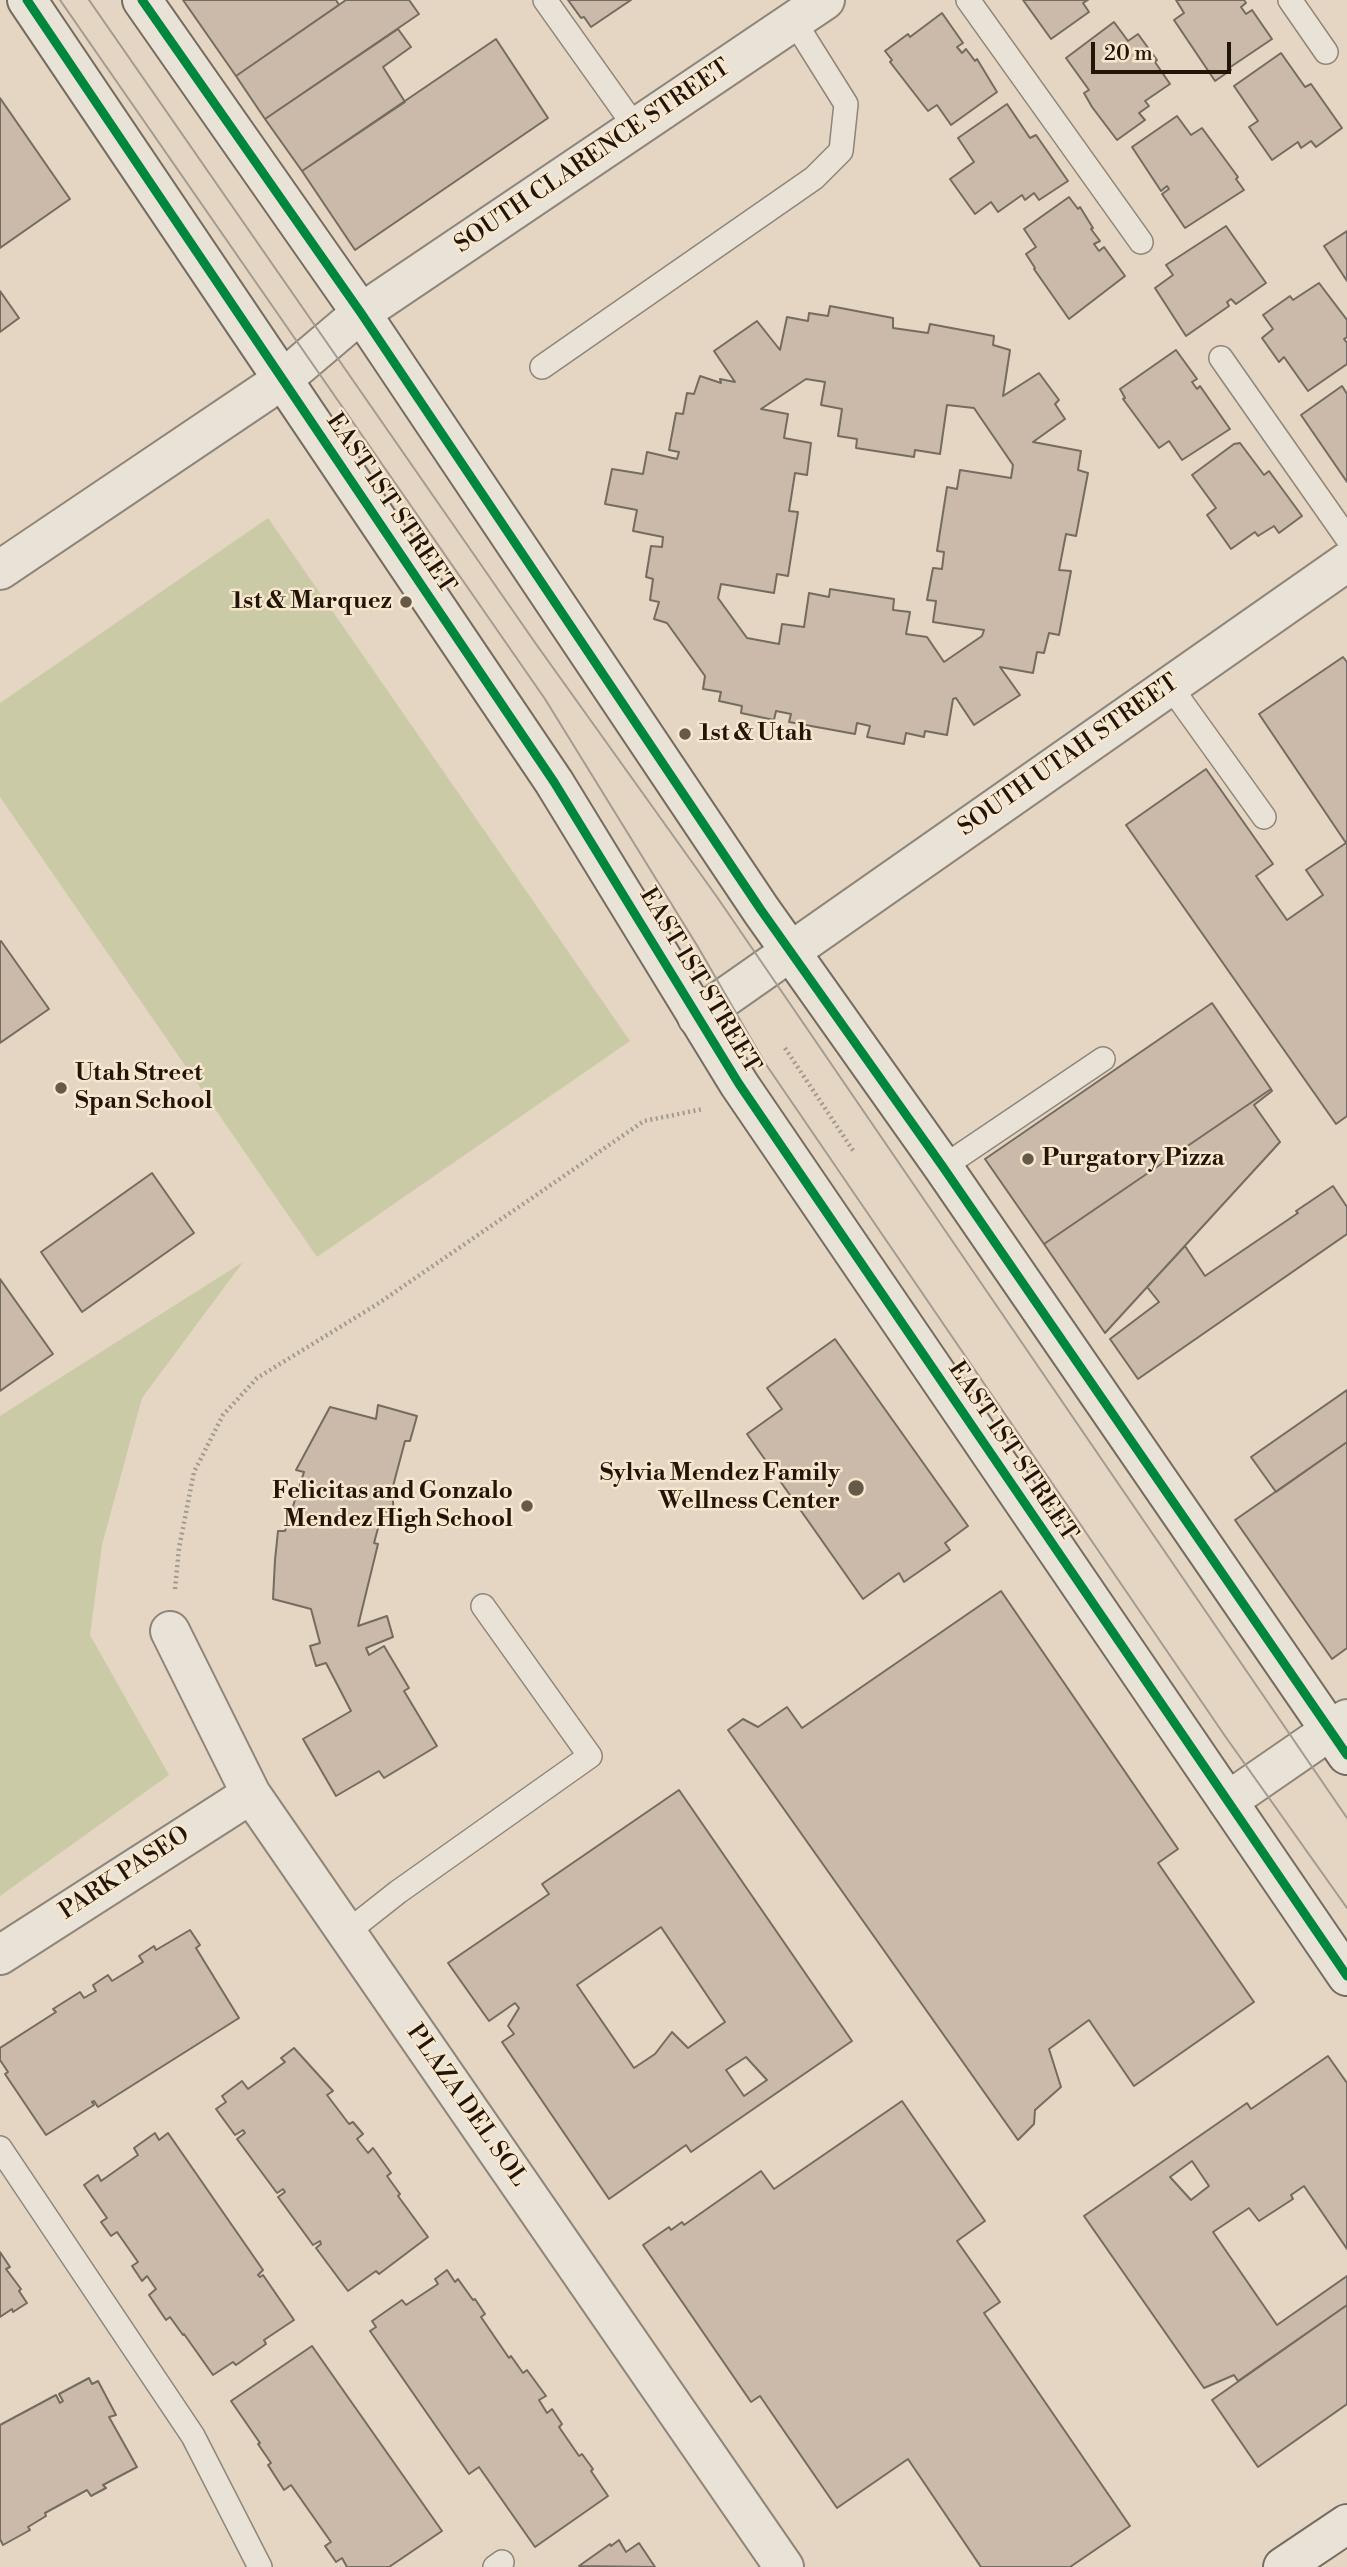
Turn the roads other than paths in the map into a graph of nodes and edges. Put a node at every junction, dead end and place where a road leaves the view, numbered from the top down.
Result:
1 (27, 0) edge
2 (142, 0) edge
3 (545, 0) edge
4 (968, 0) edge
5 (1290, 0) edge
6 (810, 10) edge
7 (1326, 52) dead end
8 (636, 128) junction
9 (1141, 242) dead end
10 (361, 313) junction
11 (1221, 358) dead end
12 (542, 367) dead end
13 (282, 380) junction
14 (1347, 538) edge
15 (1347, 562) edge
16 (0, 570) edge
17 (1170, 686) junction
18 (1264, 817) dead end
19 (791, 951) junction
20 (697, 1017) junction
21 (1103, 1059) dead end
22 (943, 1167) junction
23 (483, 1606) dead end
24 (170, 1631) road end
25 (1341, 1735) edge
26 (251, 1794) junction
27 (1228, 1801) junction
28 (346, 1933) junction
29 (0, 1955) edge
30 (1347, 1976) edge
31 (0, 2148) edge
32 (1347, 2524) edge
33 (260, 2567) edge
34 (784, 2567) edge
35 (1283, 2567) edge

1 - 13 main road, EAST 1ST STREET
2 - 10 main road
3 - 8 lane
4 - 9 lane
5 - 7 lane
6 - 8 main road, SOUTH CLARENCE STREET
6 - 12 lane
8 - 10 main road, SOUTH CLARENCE STREET
10 - 13 main road, SOUTH CLARENCE STREET
10 - 19 main road
11 - 14 lane
13 - 16 main road, SOUTH CLARENCE STREET
13 - 20 main road, EAST 1ST STREET
15 - 17 main road, SOUTH UTAH STREET
17 - 18 lane
17 - 19 main road, SOUTH UTAH STREET
19 - 20 main road, SOUTH UTAH STREET
19 - 22 main road
20 - 27 main road, EAST 1ST STREET
21 - 22 lane
22 - 25 main road
23 - 28 lane
24 - 26 main road, PLAZA DEL SOL
25 - 27 main road
26 - 28 main road, PLAZA DEL SOL
26 - 29 main road, PARK PASEO
27 - 30 main road, EAST 1ST STREET
28 - 34 main road, PLAZA DEL SOL
31 - 33 lane
32 - 35 main road

